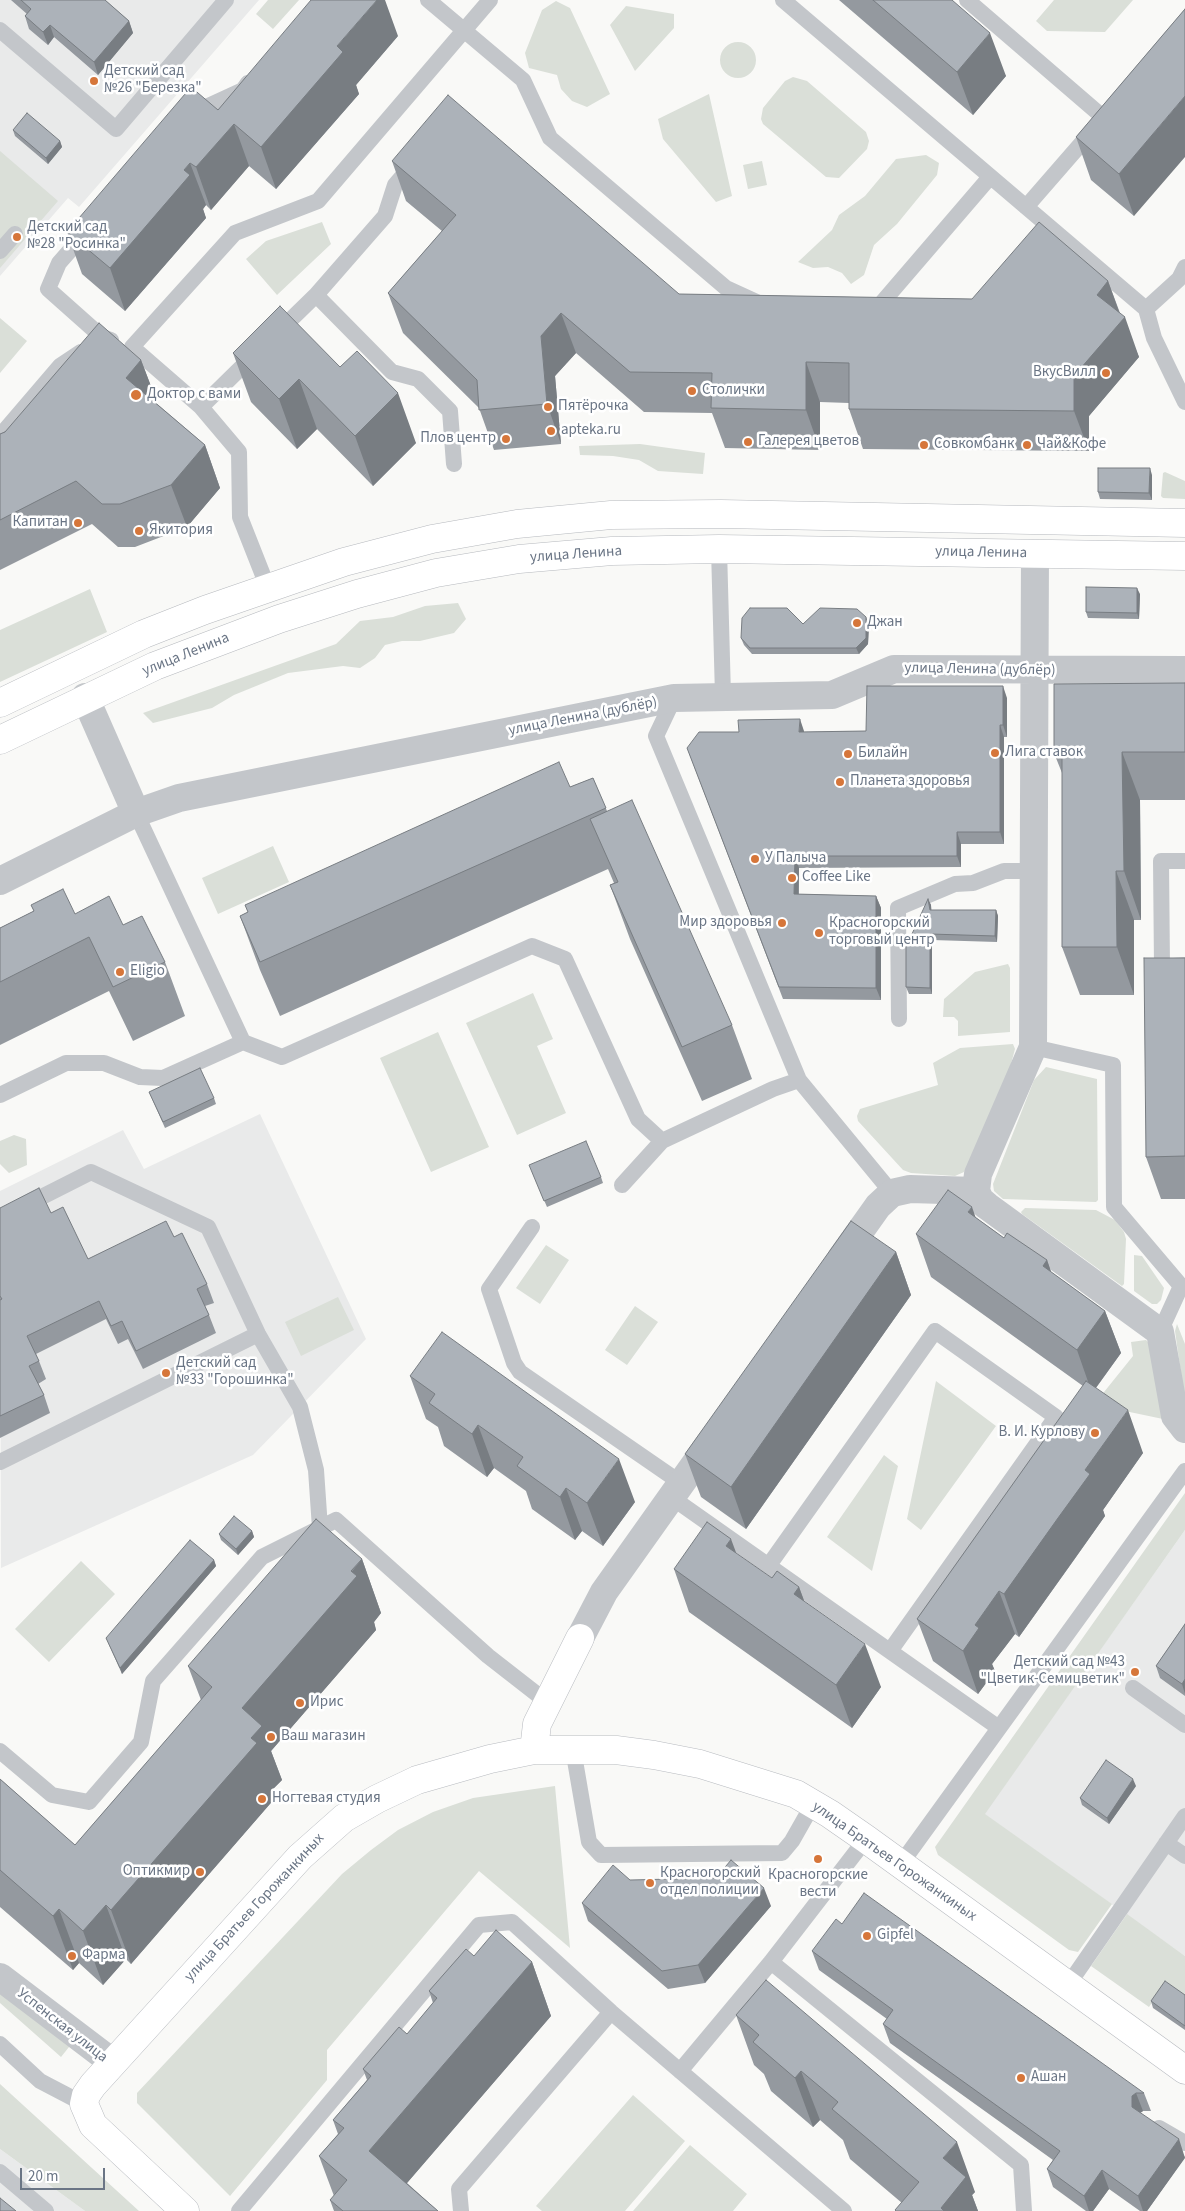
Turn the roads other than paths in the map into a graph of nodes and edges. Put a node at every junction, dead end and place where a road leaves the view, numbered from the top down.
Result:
1 (226, 0) edge
2 (428, 0) edge
3 (490, 0) edge
4 (783, 0) edge
5 (967, 0) edge
6 (465, 29) junction
7 (0, 30) edge
8 (261, 68) edge
9 (1117, 103) edge
10 (1104, 118) junction
11 (180, 123) edge
12 (426, 149) edge
13 (990, 177) junction
14 (1026, 208) junction
15 (98, 217) edge
16 (1045, 224) junction
17 (14, 234) dead end
18 (1032, 239) edge
19 (0, 251) edge
20 (1185, 268) edge
21 (316, 295) junction
22 (773, 305) edge
23 (860, 305) edge
24 (880, 305) junction
25 (898, 305) edge
26 (1146, 309) junction
27 (102, 337) junction
28 (132, 347) junction
29 (1185, 402) edge
30 (201, 407) junction
31 (0, 436) edge
32 (454, 464) dead end
33 (1185, 523) edge
34 (719, 549) junction
35 (1035, 554) junction
36 (1185, 556) edge
37 (268, 588) junction
38 (1185, 670) edge
39 (1033, 671) junction
40 (723, 696) junction
41 (86, 697) junction
42 (674, 698) junction
43 (0, 703) edge
44 (0, 740) edge
45 (136, 813) junction
46 (1185, 861) edge
47 (1033, 871) junction
48 (0, 882) edge
49 (1185, 965) edge
50 (899, 1019) dead end
51 (243, 1042) junction
52 (1033, 1047) junction
53 (799, 1080) junction
54 (0, 1095) edge
55 (662, 1141) junction
56 (622, 1185) dead end
57 (976, 1192) junction
58 (892, 1193) junction
59 (0, 1218) edge
60 (532, 1227) dead end
61 (827, 1277) edge
62 (1183, 1286) edge
63 (1160, 1332) junction
64 (258, 1334) junction
65 (726, 1420) edge
66 (1185, 1429) edge
67 (0, 1462) edge
68 (1185, 1471) edge
69 (676, 1490) junction
70 (320, 1528) junction
71 (768, 1565) junction
72 (580, 1638) joint
73 (890, 1651) junction
74 (1133, 1688) dead end
75 (547, 1702) junction
76 (1185, 1725) edge
77 (999, 1728) junction
78 (573, 1749) junction
79 (534, 1750) junction
80 (0, 1751) edge
81 (804, 1799) junction
82 (1185, 1816) edge
83 (866, 1840) junction
84 (1166, 1843) junction
85 (1185, 1856) edge
86 (900, 1865) junction
87 (771, 1962) junction
88 (0, 1977) edge
89 (1068, 1985) junction
90 (611, 2012) junction
91 (0, 2044) edge
92 (112, 2062) junction
93 (1185, 2070) edge
94 (680, 2071) junction
95 (84, 2104) junction
96 (1147, 2120) edge
97 (1185, 2143) edge
98 (0, 2172) edge
99 (243, 2210) edge
100 (46, 2211) edge
101 (185, 2211) edge
102 (461, 2211) edge
103 (844, 2211) edge
104 (1024, 2211) edge

1 - 7 lane
2 - 6 lane
3 - 6 lane
4 - 13 lane
5 - 10 lane
6 - 22 lane
6 - 28 lane
8 - 11 lane
9 - 10 lane
10 - 14 lane
12 - 21 lane
13 - 14 lane
13 - 24 lane
14 - 16 lane
15 - 27 lane
16 - 18 lane
16 - 26 lane
17 - 19 lane
20 - 26 lane
21 - 30 lane
21 - 32 lane
23 - 24 lane
24 - 25 lane
26 - 29 lane
27 - 28 lane
27 - 31 lane
28 - 30 lane
30 - 37 lane
33 - 37 main road
34 - 35 main road, улица Ленина
34 - 40 lane
34 - 41 main road, улица Ленина
35 - 36 main road, улица Ленина
35 - 39 street
37 - 43 main road
38 - 39 street, улица Ленина (дублёр)
39 - 40 street, улица Ленина (дублёр)
39 - 47 street
40 - 42 street, улица Ленина (дублёр)
41 - 44 main road, улица Ленина
41 - 45 street
42 - 45 street, улица Ленина (дублёр)
42 - 53 lane
45 - 48 street, улица Ленина (дублёр)
45 - 51 lane
46 - 49 lane
47 - 50 lane
47 - 52 street
51 - 54 lane
51 - 55 lane
52 - 57 street
52 - 62 lane
53 - 55 lane
53 - 58 lane
55 - 56 lane
57 - 58 street
57 - 63 street
58 - 61 street
59 - 64 lane
60 - 69 lane
62 - 63 lane
63 - 66 street
64 - 67 lane
64 - 70 lane
65 - 69 street
68 - 77 lane
69 - 71 lane
69 - 72 street
70 - 75 lane
70 - 80 lane
71 - 73 lane
71 - 73 lane
72 - 75 main road
73 - 77 lane
74 - 76 lane
75 - 79 main road
77 - 86 lane
78 - 79 main road, улица Братьев Горожанкиных
78 - 81 main road, улица Братьев Горожанкиных
78 - 81 lane
79 - 92 main road, улица Братьев Горожанкиных
81 - 83 main road, улица Братьев Горожанкиных
82 - 84 lane
83 - 86 main road, улица Братьев Горожанкиных
83 - 87 lane
84 - 85 lane
84 - 89 lane
86 - 89 main road, улица Братьев Горожанкиных
87 - 94 lane
87 - 104 lane
88 - 92 street, Успенская улица
89 - 93 main road, улица Братьев Горожанкиных
90 - 94 lane
90 - 99 lane
90 - 102 lane
91 - 95 lane
92 - 95 main road, Успенская улица
94 - 103 lane
95 - 101 main road
96 - 97 lane
98 - 100 lane

